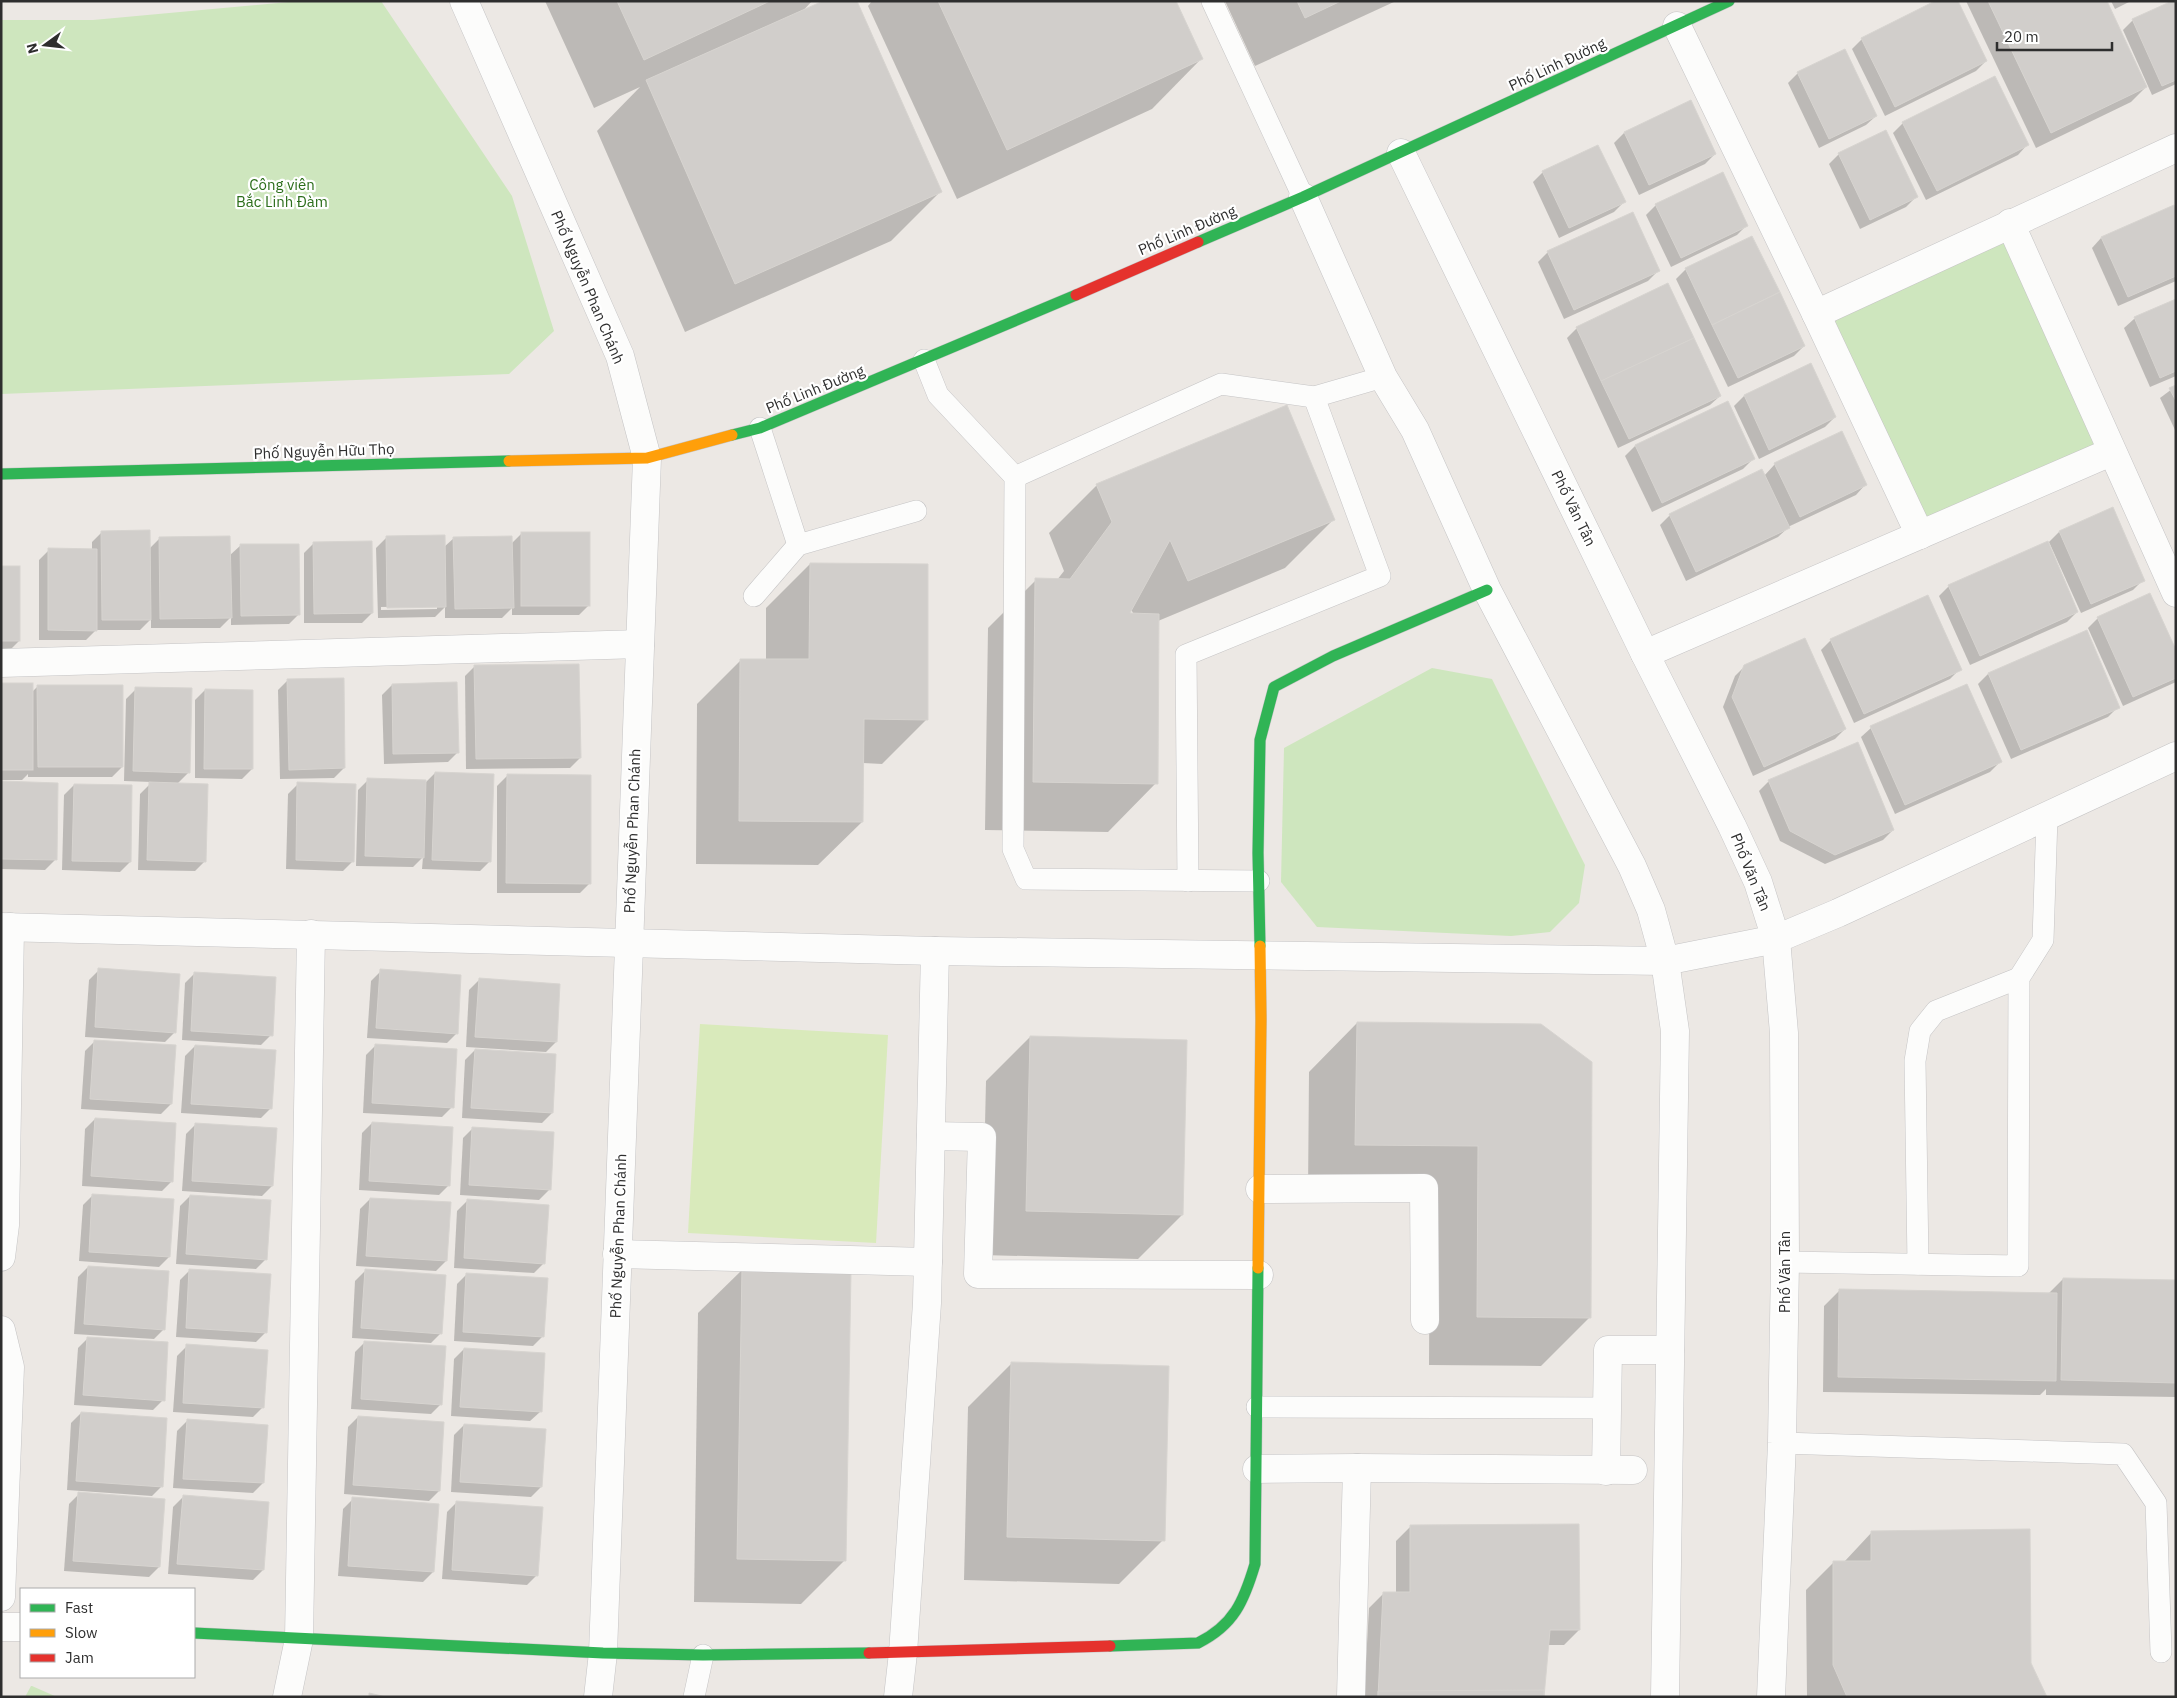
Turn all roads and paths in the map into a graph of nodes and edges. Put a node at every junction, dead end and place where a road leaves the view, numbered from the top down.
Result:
1 (464, 1) edge
2 (1212, 1) edge
3 (1729, 1) edge
4 (1677, 26) junction
5 (2176, 148) edge
6 (1400, 153) junction
7 (1303, 197) junction
8 (2010, 223) junction
9 (1816, 314) junction
10 (924, 360) junction
11 (1383, 377) junction
12 (1314, 398) junction
13 (760, 428) junction
14 (2111, 452) junction
15 (647, 458) junction
16 (1, 474) edge
17 (1016, 477) junction
18 (916, 511) dead end
19 (1920, 535) junction
20 (798, 544) junction
21 (1487, 590) junction
22 (2176, 593) edge
23 (754, 596) dead end
24 (640, 644) junction
25 (1645, 654) junction
26 (1, 663) edge
27 (2176, 756) edge
28 (2046, 817) junction
29 (1188, 881) junction
30 (1258, 881) junction
31 (6, 927) edge
32 (311, 934) junction
33 (1776, 939) junction
34 (628, 943) junction
35 (935, 951) junction
36 (1261, 956) junction
37 (1664, 961) junction
38 (2019, 978) junction
39 (931, 1136) junction
40 (1260, 1189) junction
41 (3, 1225) edge
42 (617, 1254) junction
43 (1, 1258) edge
44 (928, 1262) junction
45 (1785, 1262) junction
46 (1918, 1264) junction
47 (1259, 1275) junction
48 (1425, 1320) dead end
49 (1, 1330) edge
50 (1670, 1350) junction
51 (1257, 1407) junction
52 (1607, 1408) junction
53 (1782, 1443) junction
54 (1357, 1468) junction
55 (1257, 1469) junction
56 (1, 1597) edge
57 (1, 1627) edge
58 (20, 1627) edge
59 (195, 1633) edge
60 (299, 1639) junction
61 (603, 1652) junction
62 (2160, 1652) dead end
63 (903, 1653) junction
64 (704, 1655) junction
65 (288, 1697) edge
66 (598, 1697) edge
67 (694, 1697) edge
68 (898, 1697) edge
69 (1352, 1697) edge
70 (1665, 1697) edge
71 (1771, 1697) edge

1 - 15 street, Phố Nguyễn Phan Chánh
2 - 7 lane
3 - 4 street, Phố Linh Đường
4 - 6 street, Phố Linh Đường
4 - 9 street
5 - 8 street
6 - 7 street, Phố Linh Đường
6 - 25 street, Phố Văn Tân
7 - 10 street, Phố Linh Đường
7 - 11 street
8 - 9 street
8 - 14 street
9 - 19 street
10 - 13 street, Phố Linh Đường
10 - 17 lane
11 - 12 lane
11 - 21 street
12 - 17 lane
12 - 29 lane
13 - 15 street, Phố Linh Đường
13 - 20 lane
14 - 19 street
14 - 22 street
15 - 16 street, Phố Nguyễn Hữu Thọ
15 - 24 street, Phố Nguyễn Phan Chánh
17 - 29 lane
18 - 20 lane
19 - 25 street
20 - 23 lane
21 - 30 street
21 - 37 street
24 - 26 street
24 - 34 street, Phố Nguyễn Phan Chánh
25 - 33 street, Phố Văn Tân
27 - 28 street
28 - 33 street
28 - 38 lane
29 - 30 lane
30 - 36 street
31 - 32 street
31 - 41 street
32 - 34 street
32 - 60 street
33 - 37 street
33 - 45 street, Phố Văn Tân
34 - 35 street
34 - 42 street, Phố Nguyễn Phan Chánh
35 - 36 street
35 - 39 street
36 - 37 street
36 - 40 street
37 - 50 street
38 - 46 lane
38 - 46 lane
39 - 44 street
39 - 47 street
40 - 47 street
40 - 48 street
41 - 43 street
42 - 44 street
42 - 61 street, Phố Nguyễn Phan Chánh
44 - 63 street
45 - 46 lane
45 - 53 street, Phố Văn Tân
47 - 51 street
49 - 56 street
50 - 52 street
50 - 70 street
51 - 52 lane
51 - 55 street
52 - 54 street
53 - 62 lane
53 - 71 street, Phố Văn Tân
54 - 55 street
54 - 69 street
55 - 63 street
57 - 58 street
59 - 60 street
60 - 61 street
60 - 65 street
61 - 64 street
61 - 66 street, Phố Nguyễn Phan Chánh
63 - 64 street
63 - 68 street
64 - 67 lane

